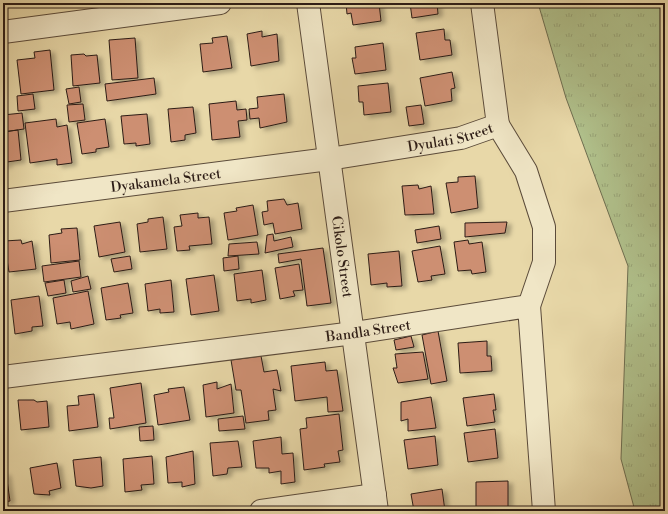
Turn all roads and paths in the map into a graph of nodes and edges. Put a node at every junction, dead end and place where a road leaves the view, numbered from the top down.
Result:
1 (220, 3) edge
2 (308, 3) edge
3 (482, 3) edge
4 (107, 10) edge
5 (3, 32) edge
6 (498, 125) junction
7 (329, 159) junction
8 (3, 201) edge
9 (529, 306) junction
10 (354, 334) junction
11 (3, 377) edge
12 (376, 503) edge
13 (261, 511) edge
14 (544, 511) edge

1 - 4 street
2 - 7 street, Cikolo Street
3 - 6 street, Dyulati Street
4 - 5 street
6 - 7 street, Dyulati Street
6 - 9 street
7 - 8 street, Dyakamela Street
7 - 10 street, Cikolo Street
9 - 10 street, Bandla Street
9 - 14 street
10 - 11 street, Bandla Street
10 - 12 street, Cikolo Street
12 - 13 street

